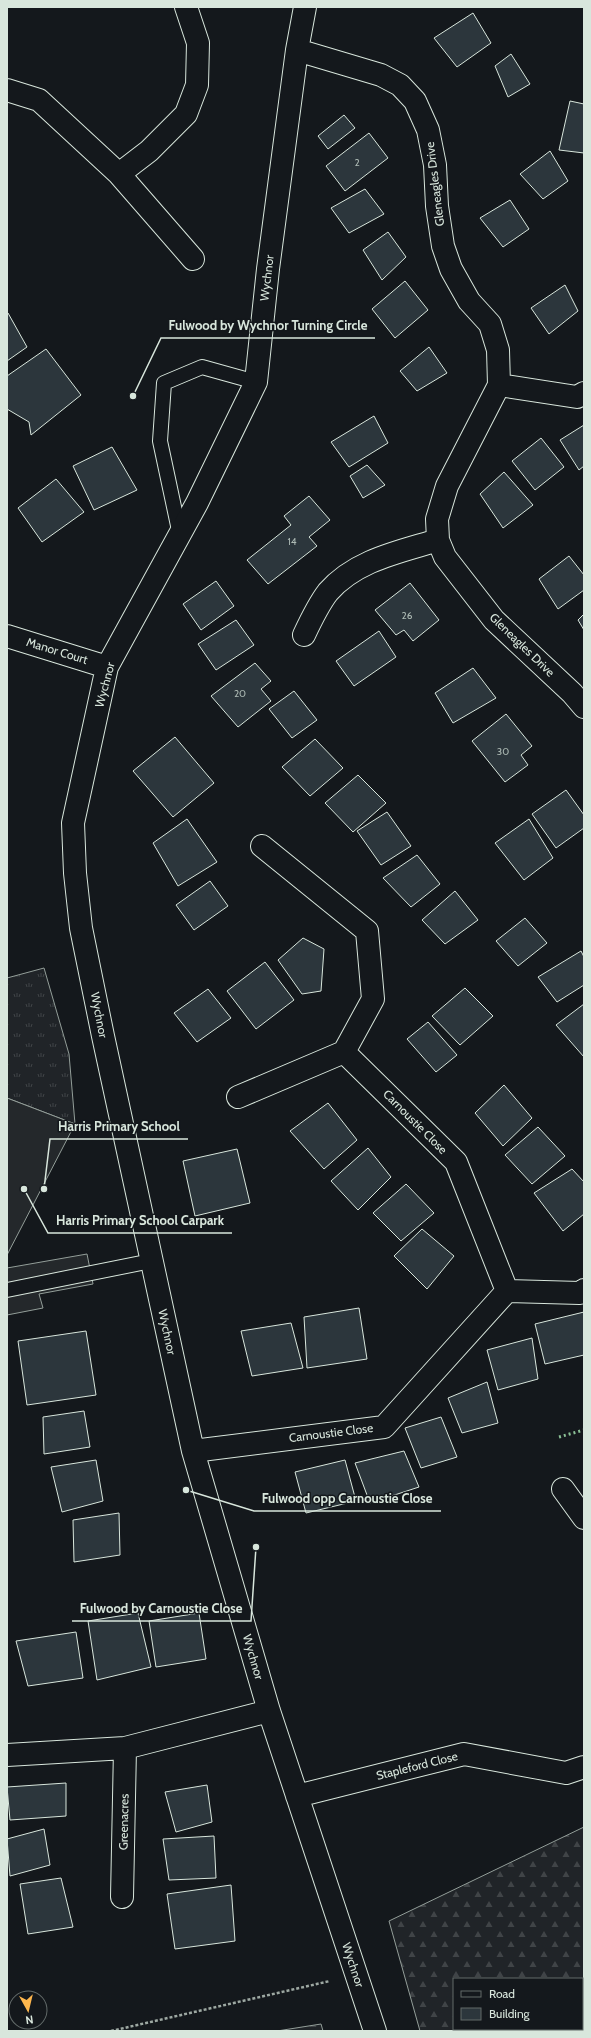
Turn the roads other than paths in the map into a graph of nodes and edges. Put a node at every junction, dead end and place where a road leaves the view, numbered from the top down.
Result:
1 (186, 7) edge
2 (305, 7) edge
3 (297, 50) junction
4 (7, 90) edge
5 (119, 174) junction
6 (192, 259) dead end
7 (256, 382) junction
8 (499, 385) junction
9 (584, 393) edge
10 (180, 535) junction
11 (438, 540) junction
12 (304, 635) dead end
13 (7, 636) edge
14 (108, 666) junction
15 (584, 707) edge
16 (262, 846) dead end
17 (344, 1052) junction
18 (238, 1097) dead end
19 (151, 1260) junction
20 (7, 1290) edge
21 (584, 1290) edge
22 (507, 1291) junction
23 (192, 1451) junction
24 (563, 1489) dead end
25 (584, 1518) edge
26 (269, 1711) junction
27 (125, 1748) junction
28 (7, 1755) edge
29 (584, 1767) edge
30 (297, 1796) junction
31 (122, 1896) dead end
32 (375, 2031) edge

1 - 5 street
2 - 3 street, Wychnor
3 - 7 street, Wychnor
3 - 8 street, Gleneagles Drive
4 - 5 street
5 - 6 street
7 - 10 street, Wychnor
7 - 10 lane
8 - 9 street
8 - 11 street, Gleneagles Drive
10 - 14 street, Wychnor
11 - 12 street
11 - 15 street, Gleneagles Drive
13 - 14 street, Manor Court
14 - 19 street, Wychnor
16 - 17 street
17 - 18 street
17 - 22 street, Carnoustie Close
19 - 20 lane
19 - 23 street, Wychnor
21 - 22 street
22 - 23 street, Carnoustie Close
23 - 26 street, Wychnor
24 - 25 street
26 - 27 street
26 - 30 street, Wychnor
27 - 28 street
27 - 31 street, Greenacres
29 - 30 street, Stapleford Close
30 - 32 street, Wychnor

